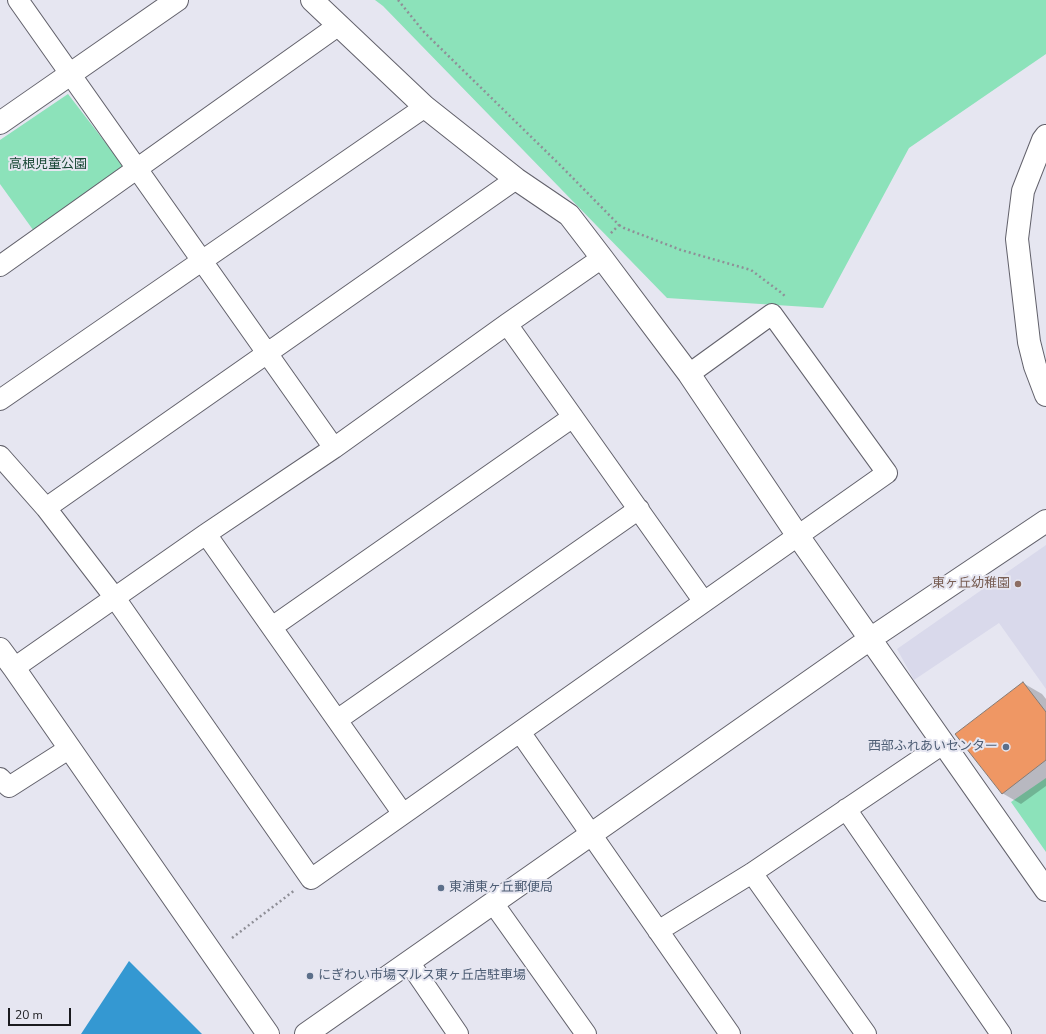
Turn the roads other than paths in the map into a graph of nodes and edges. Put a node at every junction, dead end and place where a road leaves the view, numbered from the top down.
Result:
1 (18, 0) edge
2 (177, 0) edge
3 (312, 0) edge
4 (339, 25) junction
5 (71, 74) junction
6 (424, 107) junction
7 (0, 123) edge
8 (1046, 136) edge
9 (137, 169) junction
10 (516, 179) junction
11 (599, 253) junction
12 (202, 260) junction
13 (0, 266) edge
14 (507, 324) junction
15 (267, 353) junction
16 (689, 374) junction
17 (1046, 395) edge
18 (0, 400) edge
19 (573, 417) junction
20 (334, 448) junction
21 (0, 456) edge
22 (46, 508) junction
23 (639, 509) junction
24 (1046, 521) edge
25 (206, 534) junction
26 (798, 536) junction
27 (115, 598) junction
28 (704, 602) junction
29 (272, 627) junction
30 (870, 639) junction
31 (0, 649) edge
32 (14, 668) junction
33 (337, 720) junction
34 (520, 732) junction
35 (944, 744) junction
36 (70, 748) junction
37 (0, 778) edge
38 (846, 809) junction
39 (403, 814) junction
40 (591, 834) junction
41 (752, 873) junction
42 (1046, 890) edge
43 (493, 903) junction
44 (658, 931) junction
45 (409, 962) junction
46 (268, 1034) edge
47 (306, 1034) edge
48 (458, 1034) edge
49 (586, 1034) edge
50 (730, 1034) edge
51 (866, 1034) edge
52 (1001, 1034) edge

1 - 5 street
2 - 5 street
3 - 4 street
4 - 6 street
4 - 9 street
5 - 7 street
5 - 9 street
6 - 10 street
6 - 12 street
8 - 17 street
9 - 12 street
9 - 13 street
10 - 11 street
10 - 15 street
11 - 14 street
11 - 16 street
12 - 15 street
12 - 18 street
14 - 19 street
14 - 20 street
15 - 20 street
15 - 22 street
16 - 26 street
16 - 26 street
19 - 23 street
19 - 29 street
20 - 25 street
21 - 22 street
22 - 27 street
23 - 28 street
23 - 33 street
24 - 30 street
25 - 27 street
25 - 29 street
26 - 28 street
26 - 30 street
27 - 32 street
27 - 39 street
28 - 34 street
29 - 33 street
30 - 35 street
30 - 40 street
31 - 32 street
32 - 36 street
33 - 39 street
34 - 39 street
34 - 40 street
35 - 38 street
35 - 42 street
36 - 37 street
36 - 46 street
38 - 41 street
38 - 52 street
40 - 43 street
40 - 44 street
41 - 44 street
41 - 51 street
43 - 45 street
43 - 49 street
44 - 50 street
45 - 47 street
45 - 48 street

